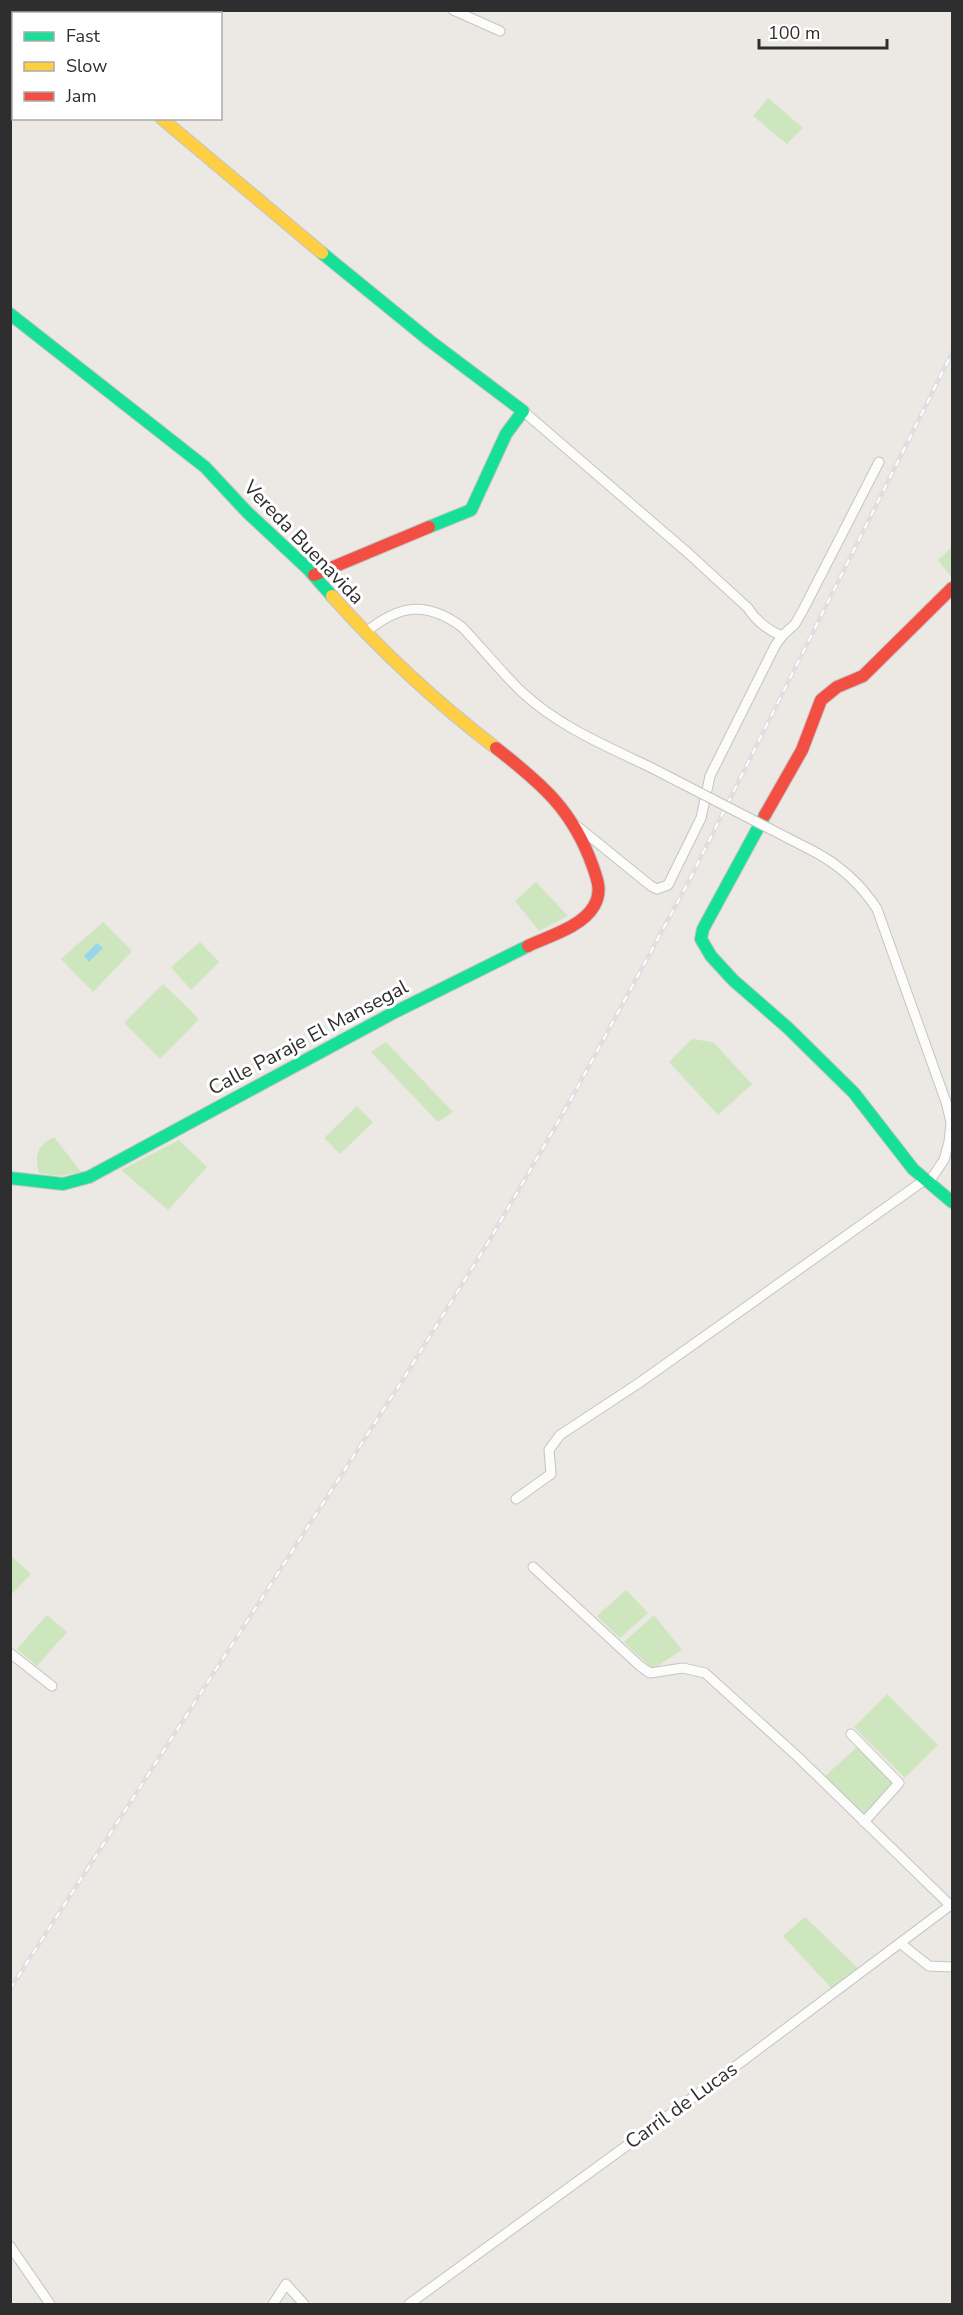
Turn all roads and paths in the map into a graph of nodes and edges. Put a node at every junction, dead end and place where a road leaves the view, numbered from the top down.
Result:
1 (453, 10) edge
2 (500, 31) dead end
3 (163, 120) edge
4 (10, 314) edge
5 (523, 411) junction
6 (879, 462) dead end
7 (314, 575) junction
8 (952, 588) edge
9 (365, 633) junction
10 (782, 636) junction
11 (575, 825) junction
12 (599, 883) joint
13 (10, 1178) edge
14 (927, 1181) junction
15 (952, 1202) edge
16 (516, 1499) dead end
17 (534, 1567) dead end
18 (10, 1653) edge
19 (52, 1686) dead end
20 (850, 1734) dead end
21 (864, 1822) junction
22 (951, 1905) edge
23 (900, 1943) junction
24 (952, 1967) edge
25 (10, 2246) edge
26 (50, 2304) edge
27 (273, 2304) edge
28 (304, 2304) edge
29 (409, 2304) edge

1 - 2 street
3 - 5 street
4 - 7 street, Vereda Buenavida
5 - 7 street
5 - 10 street
6 - 10 street
7 - 9 street, Vereda Buenavida
8 - 14 street
9 - 11 street, Vereda Buenavida
9 - 14 street, bridge
10 - 11 street
11 - 12 street, Vereda Buenavida
12 - 13 street, Calle Paraje El Mansegal
14 - 15 street
14 - 16 street
17 - 21 street
18 - 19 street
20 - 21 street
21 - 22 street
22 - 23 street, Carril de Lucas
23 - 24 street
23 - 29 street, Carril de Lucas
25 - 26 street
27 - 28 street

